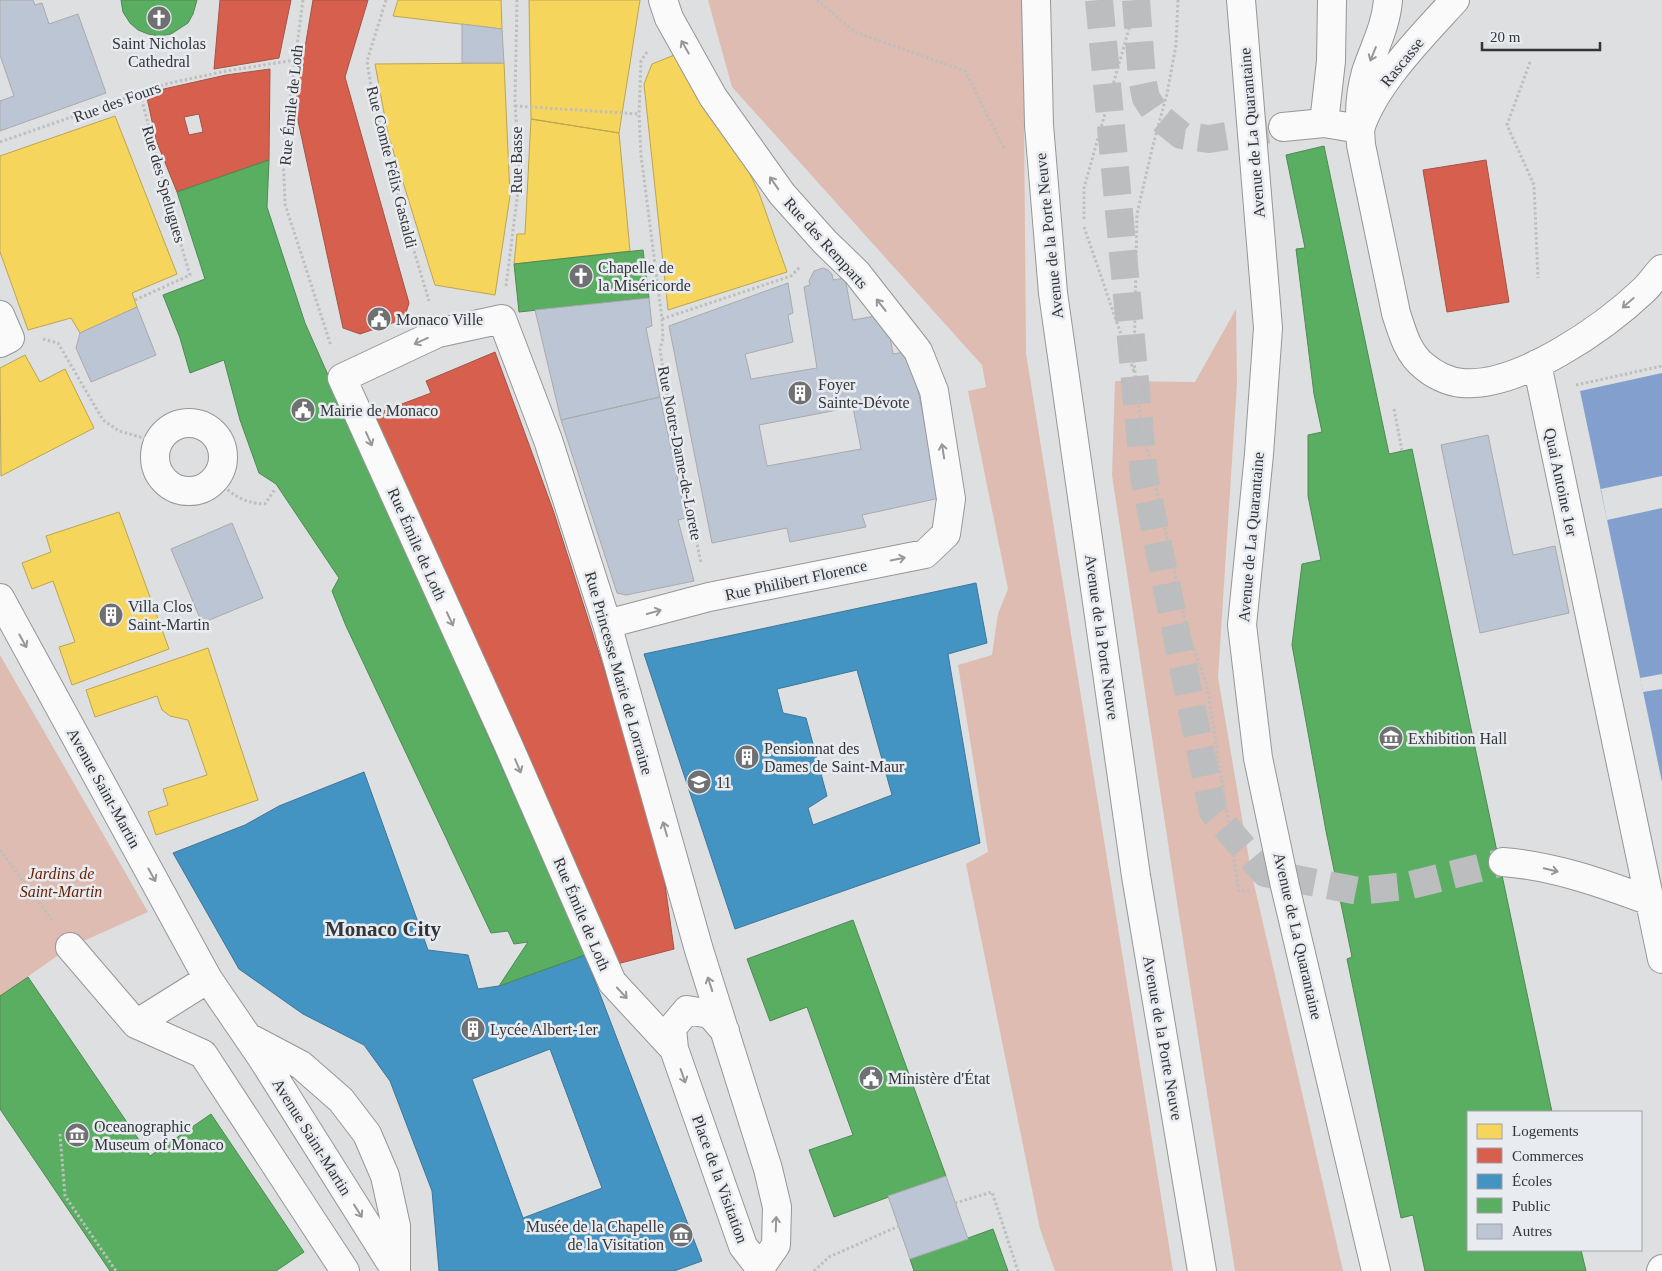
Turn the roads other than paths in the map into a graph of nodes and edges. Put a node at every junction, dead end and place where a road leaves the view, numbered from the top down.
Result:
1 (1036, 0) edge
2 (1241, 0) edge
3 (1332, 0) edge
4 (1455, 0) edge
5 (1387, 4) edge
6 (666, 9) edge
7 (1431, 26) junction
8 (1324, 123) junction
9 (1283, 127) tunnel mouth
10 (1360, 129) junction
11 (1662, 269) edge
12 (1537, 364) junction
13 (342, 378) joint
14 (158, 442) joint
15 (951, 499) joint
16 (0, 598) edge
17 (607, 624) junction
18 (1503, 862) tunnel mouth
19 (1650, 901) junction
20 (70, 947) road end
21 (1662, 959) edge
22 (208, 979) junction
23 (136, 1024) junction
24 (725, 1031) junction
25 (248, 1038) junction
26 (674, 1049) junction
27 (392, 1264) edge
28 (760, 1270) edge
29 (344, 1271) edge
30 (354, 1271) edge
31 (1202, 1271) edge
32 (1376, 1271) edge

1 - 31 street, Avenue de la Porte Neuve
2 - 32 street, Avenue de La Quarantaine
3 - 8 street
4 - 7 street, Rascasse
5 - 7 street
5 -> 10 street
15 -> 6 street, Rue des Remparts
7 - 10 street, Rascasse
8 - 9 street
8 - 10 street
10 - 12 street
11 -> 12 street
12 - 19 street, Quai Antoine 1er
17 -> 13 street, Rue Princesse Marie de Lorraine
13 -> 26 street, Rue Émile de Loth
14 - 14 street
17 -> 15 street, Rue Philibert Florence
16 -> 22 street, Avenue Saint-Martin
24 -> 17 street, Rue Princesse Marie de Lorraine
18 -> 19 street
19 - 21 street, Quai Antoine 1er
20 - 23 street
22 - 23 street
22 - 25 street, Avenue Saint-Martin
23 - 29 street
24 - 26 street, Place de la Visitation
28 -> 24 street, Place de la Visitation
25 -> 27 street, Avenue Saint-Martin
25 - 27 street
26 -> 28 street, Place de la Visitation
27 - 30 street

